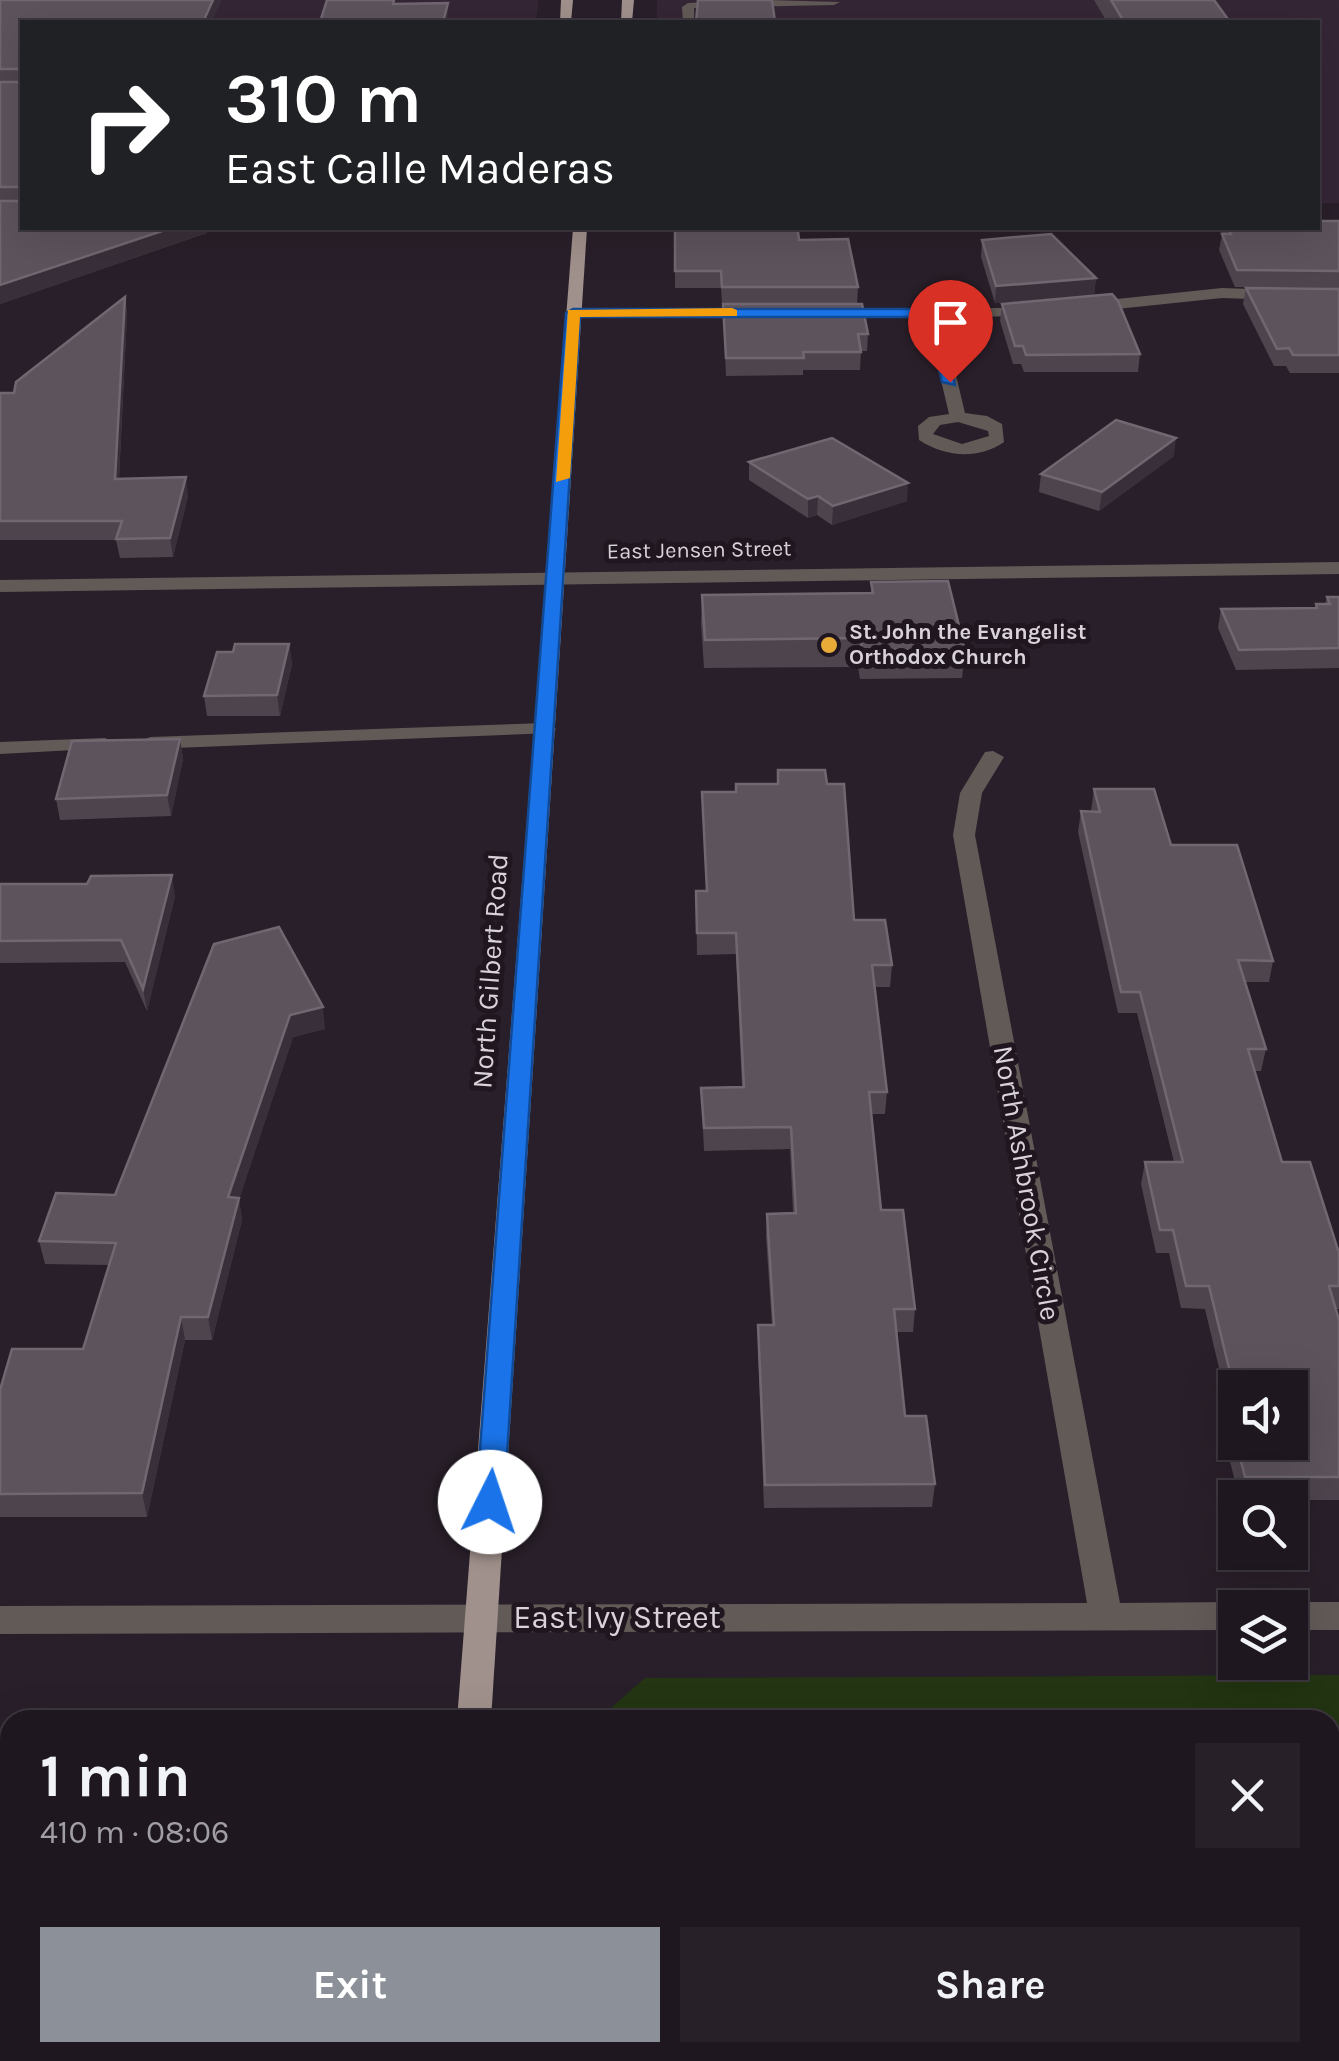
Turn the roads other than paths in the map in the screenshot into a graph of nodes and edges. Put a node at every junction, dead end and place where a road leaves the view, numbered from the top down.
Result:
1 (834, 2) edge
2 (689, 20) edge
3 (580, 230) edge
4 (1339, 297) edge
5 (573, 313) junction
6 (768, 313) edge
7 (807, 313) edge
8 (933, 313) junction
9 (958, 417) dead end
10 (1339, 568) edge
11 (555, 576) junction
12 (0, 586) edge
13 (545, 729) junction
14 (0, 748) edge
15 (993, 757) dead end
16 (1106, 1616) junction
17 (1218, 1616) edge
18 (1308, 1616) edge
19 (1339, 1616) edge
20 (482, 1618) junction
21 (0, 1620) edge
22 (475, 1710) edge

1 - 2 street
3 - 5 main road, North Gilbert Road
4 - 8 street
5 - 6 street
5 - 11 main road, North Gilbert Road
7 - 8 street
8 - 9 street
10 - 11 street, East Jensen Street
11 - 12 street, East Jensen Street
11 - 13 main road, North Gilbert Road
13 - 14 street
13 - 20 main road, North Gilbert Road
15 - 16 street, North Ashbrook Circle
16 - 17 street, East Ivy Street
16 - 20 street, East Ivy Street
18 - 19 street
20 - 21 street, East Ivy Street
20 - 22 main road, North Gilbert Road

